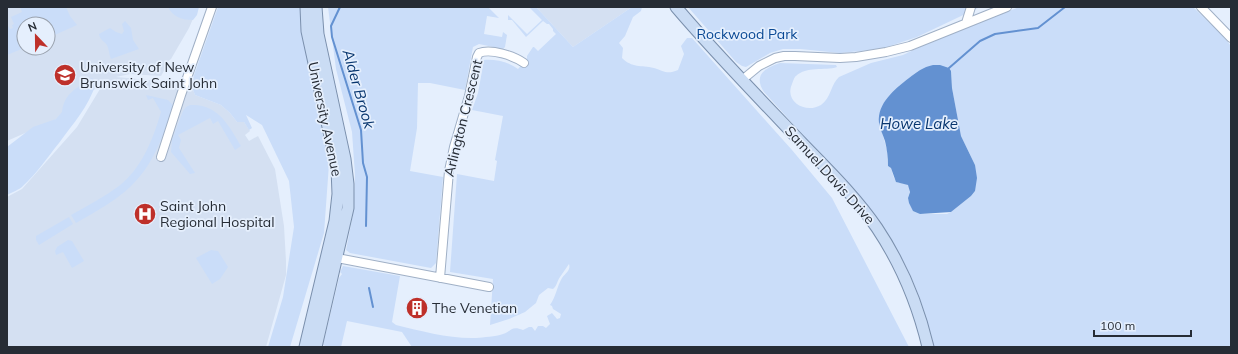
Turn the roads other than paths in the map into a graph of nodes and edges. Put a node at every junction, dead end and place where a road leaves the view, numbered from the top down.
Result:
1 (212, 7) edge
2 (306, 7) edge
3 (316, 7) edge
4 (676, 7) edge
5 (971, 7) edge
6 (1007, 7) edge
7 (1201, 7) edge
8 (966, 23) junction
9 (1231, 38) edge
10 (524, 63) dead end
11 (742, 80) junction
12 (161, 156) dead end
13 (332, 257) junction
14 (440, 278) junction
15 (489, 287) dead end
16 (305, 347) edge
17 (316, 347) edge
18 (928, 347) edge

1 - 12 street
2 - 13 main road, University Avenue
3 - 13 main road, University Avenue
4 - 11 main road, Samuel Davis Drive
5 - 8 street
6 - 8 street
7 - 9 street
8 - 11 street
10 - 14 street, Arlington Crescent
11 - 18 main road, Samuel Davis Drive
13 - 14 street
13 - 16 main road, University Avenue
13 - 17 main road, University Avenue
14 - 15 street

